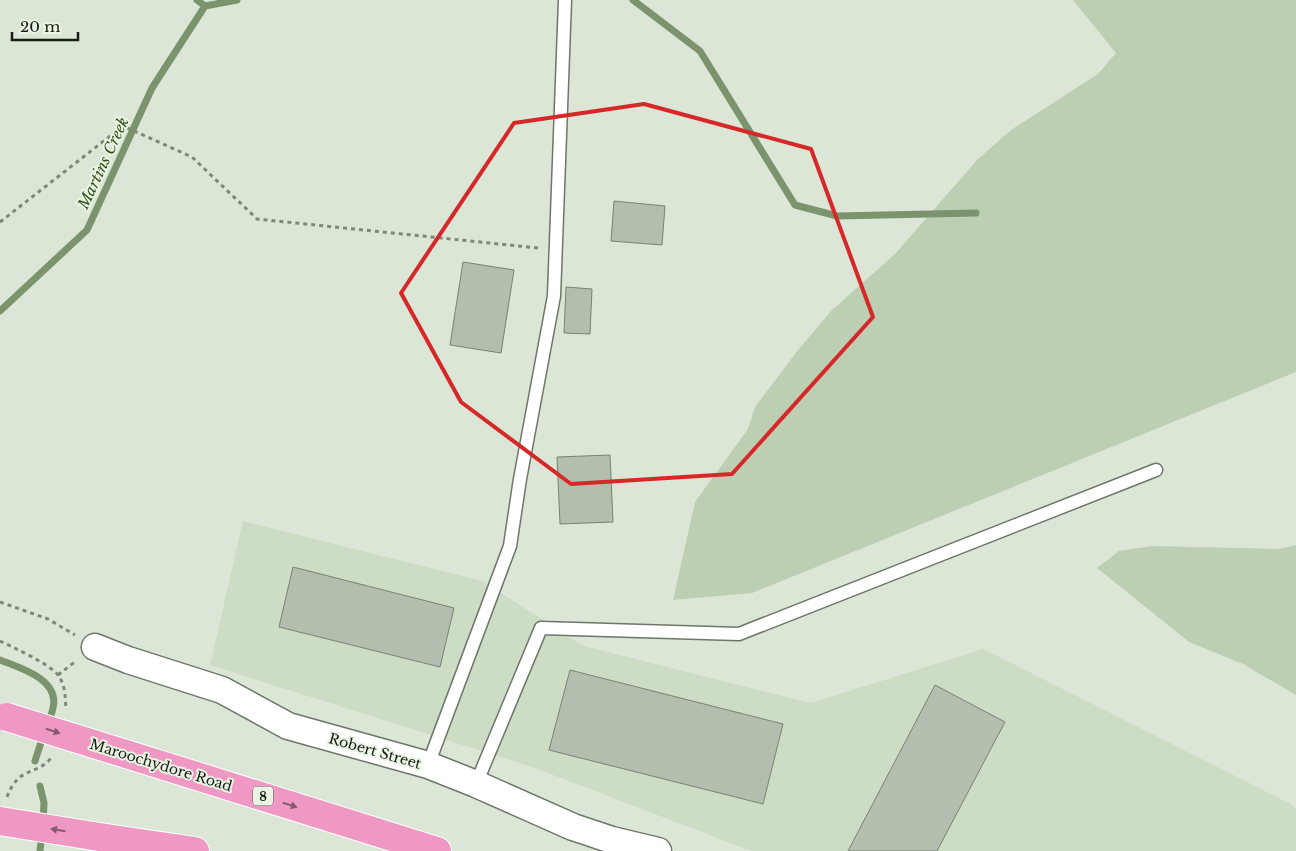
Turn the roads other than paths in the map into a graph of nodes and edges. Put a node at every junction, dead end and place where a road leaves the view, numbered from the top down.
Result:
1 (565, 0) edge
2 (1156, 470) dead end
3 (95, 646) road end
4 (3, 715) edge
5 (428, 766) junction
6 (476, 784) junction
7 (0, 821) edge
8 (195, 851) edge
9 (437, 851) edge
10 (658, 851) edge

1 - 5 lane
2 - 6 lane
3 - 5 street, Robert Street
4 -> 9 highway, Maroochydore Road / 8, bridge
5 - 6 street, Robert Street
6 - 10 street, Robert Street
8 -> 7 highway, bridge

